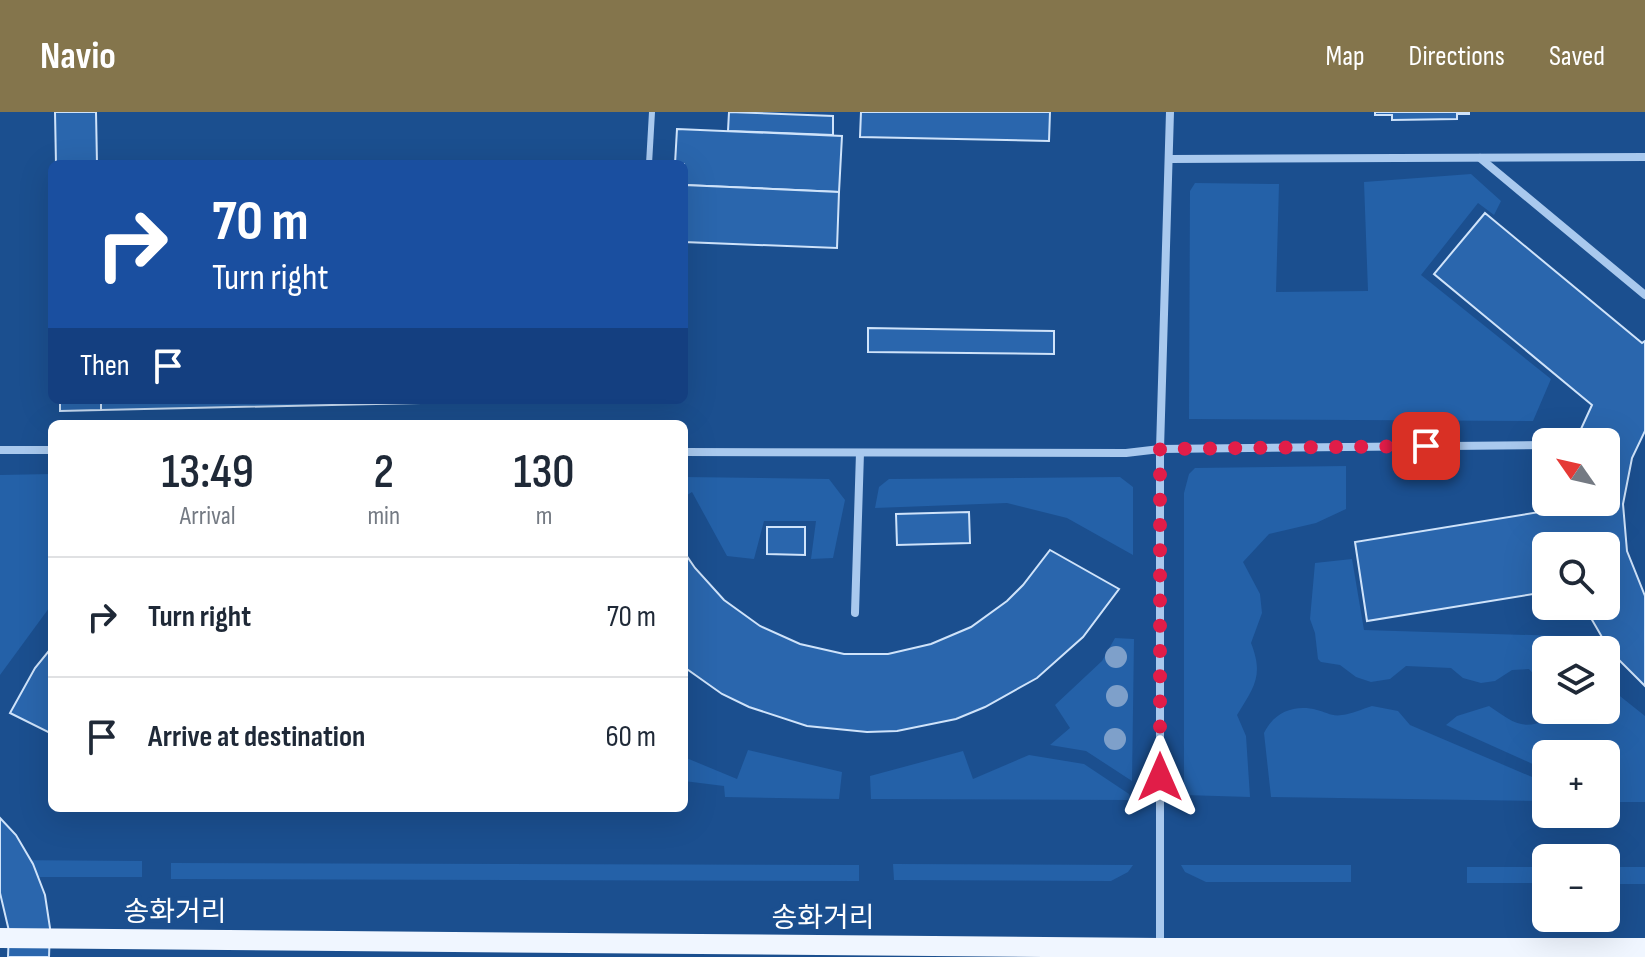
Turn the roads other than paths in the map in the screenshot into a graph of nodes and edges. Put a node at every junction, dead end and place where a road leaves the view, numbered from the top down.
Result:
1 (652, 112) edge
2 (1170, 112) edge
3 (1645, 157) edge
4 (1479, 158) junction
5 (1170, 159) junction
6 (649, 160) edge
7 (1645, 295) edge
8 (1532, 445) edge
9 (1160, 449) junction
10 (0, 450) edge
11 (48, 450) edge
12 (688, 452) edge
13 (860, 453) junction
14 (855, 613) dead end
15 (0, 938) edge
16 (1160, 948) junction
17 (1645, 948) edge

1 - 6 lane
2 - 5 street
3 - 4 street
4 - 5 street
4 - 7 street
5 - 9 street
8 - 9 street
9 - 13 street
9 - 16 street
10 - 11 street
12 - 13 street
13 - 14 street
15 - 16 main road, 송화거리
16 - 17 main road, 송화거리

